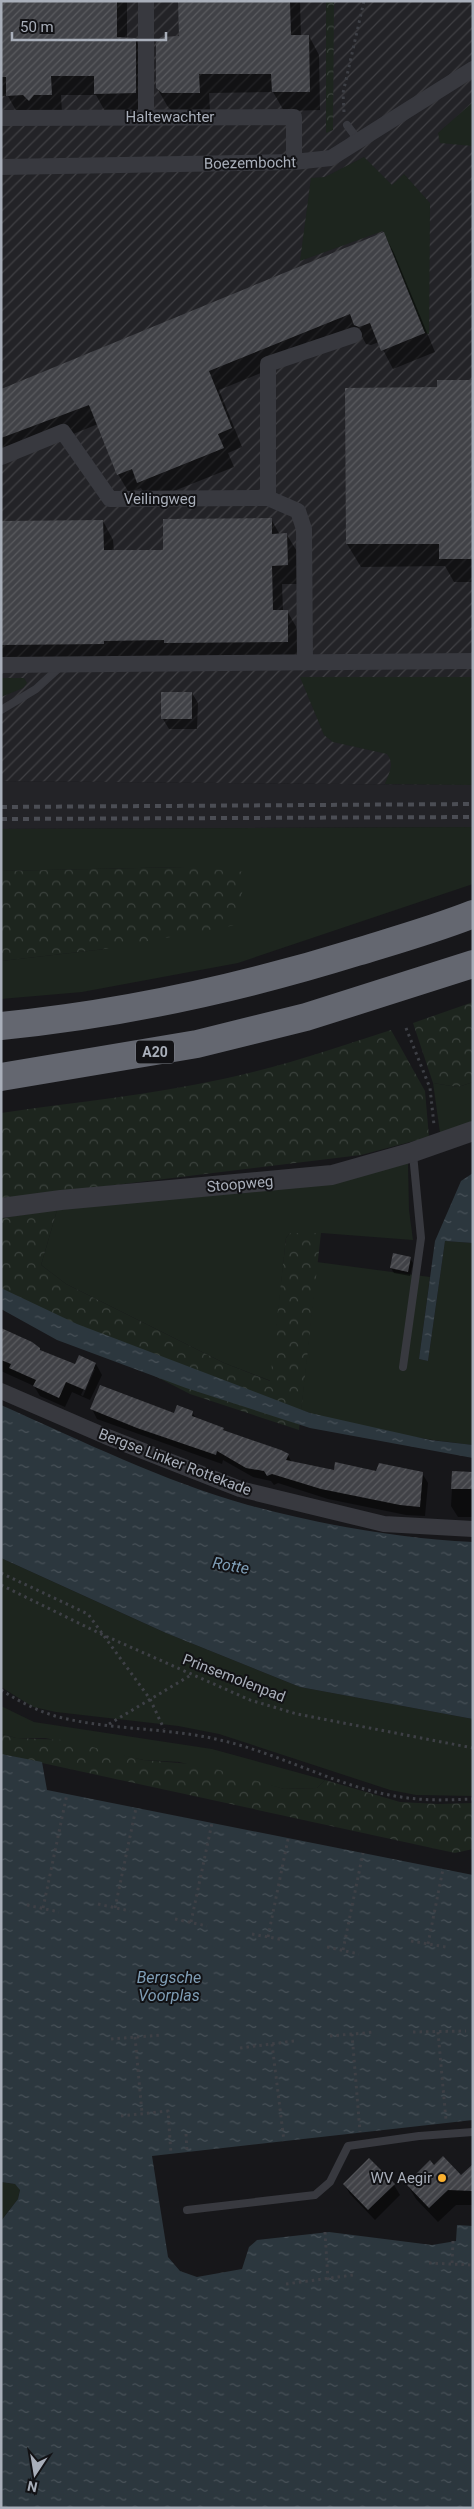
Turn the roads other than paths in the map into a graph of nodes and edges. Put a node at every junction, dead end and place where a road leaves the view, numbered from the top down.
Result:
1 (146, 1) edge
2 (473, 69) edge
3 (146, 116) junction
4 (1, 118) edge
5 (347, 125) road end
6 (359, 142) junction
7 (294, 162) junction
8 (1, 167) edge
9 (354, 335) dead end
10 (1, 457) edge
11 (268, 498) junction
12 (473, 661) edge
13 (305, 663) junction
14 (63, 664) junction
15 (1, 665) edge
16 (1, 710) edge
17 (473, 914) edge
18 (473, 964) edge
19 (1, 1026) edge
20 (1, 1077) edge
21 (473, 1131) edge
22 (413, 1152) junction
23 (1, 1208) edge
24 (403, 1368) dead end
25 (1, 1391) edge
26 (473, 1529) edge
27 (473, 2132) edge
28 (187, 2210) dead end

1 - 3 street
2 - 6 street, Boezembocht
3 - 4 street, Haltewachter
3 - 7 street, Haltewachter
5 - 6 lane
6 - 7 street, Boezembocht
7 - 8 street, Boezembocht
9 - 11 street
10 - 11 street, Veilingweg
11 - 13 street, Veilingweg
12 - 13 street
13 - 14 street
14 - 15 street
14 - 16 lane
17 - 19 highway
18 - 20 highway, A20
21 - 22 street, Stoopweg
22 - 23 street, Stoopweg
22 - 24 lane
25 - 26 street, Bergse Linker Rottekade
27 - 28 lane

